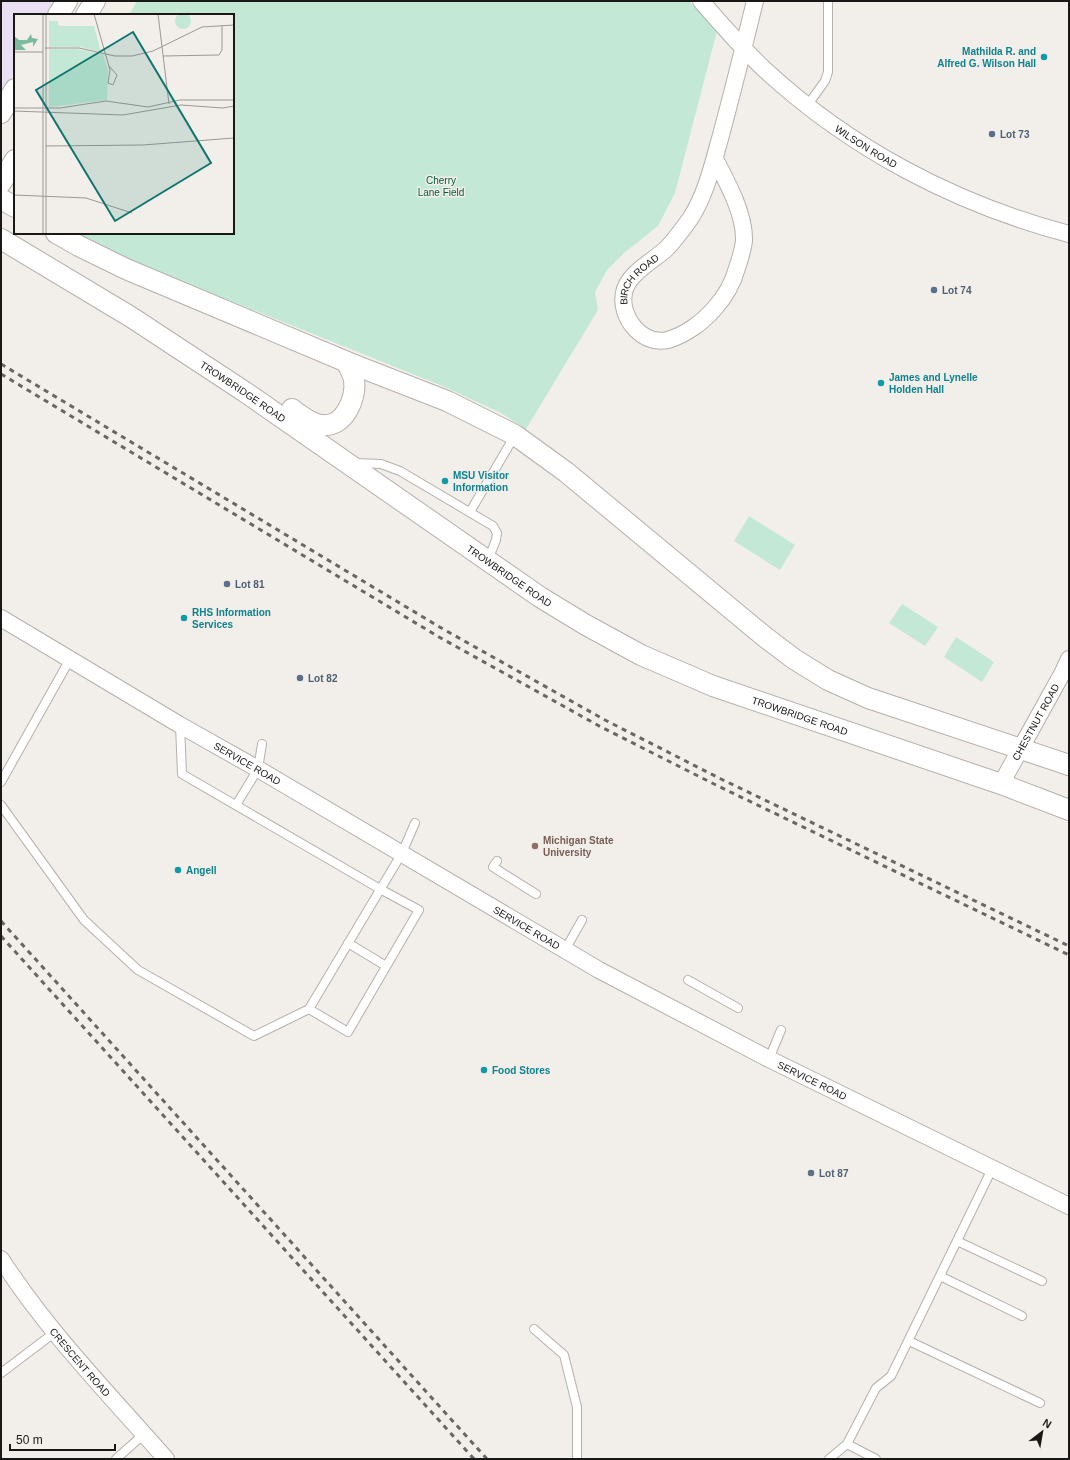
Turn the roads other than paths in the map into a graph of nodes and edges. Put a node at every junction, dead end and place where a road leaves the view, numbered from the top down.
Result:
1 (67, 1) edge
2 (80, 1) edge
3 (95, 1) edge
4 (109, 1) edge
5 (701, 1) edge
6 (755, 1) edge
7 (828, 1) edge
8 (59, 14) edge
9 (72, 14) edge
10 (87, 14) edge
11 (102, 14) edge
12 (743, 47) junction
13 (14, 90) edge
14 (807, 106) junction
15 (1, 113) edge
16 (714, 159) junction
17 (14, 162) edge
18 (1, 183) edge
19 (1, 198) edge
20 (14, 206) edge
21 (58, 234) edge
22 (1069, 234) edge
23 (1, 239) edge
24 (131, 318) junction
25 (347, 362) junction
26 (515, 435) junction
27 (348, 463) junction
28 (470, 512) junction
29 (488, 560) junction
30 (1, 618) edge
31 (70, 659) junction
32 (1069, 659) edge
33 (180, 725) junction
34 (262, 744) dead end
35 (1021, 748) junction
36 (1069, 765) edge
37 (258, 769) junction
38 (1, 782) edge
39 (1001, 784) junction
40 (1, 805) edge
41 (236, 806) junction
42 (1069, 810) edge
43 (415, 823) dead end
44 (402, 853) junction
45 (497, 861) dead end
46 (380, 889) junction
47 (536, 894) dead end
48 (582, 920) dead end
49 (348, 943) junction
50 (565, 950) junction
51 (386, 966) junction
52 (688, 980) dead end
53 (309, 1008) junction
54 (738, 1008) dead end
55 (781, 1030) dead end
56 (769, 1059) junction
57 (992, 1169) junction
58 (1069, 1206) edge
59 (957, 1241) junction
60 (1, 1259) edge
61 (940, 1276) junction
62 (1042, 1281) dead end
63 (1022, 1316) dead end
64 (534, 1329) dead end
65 (54, 1333) junction
66 (908, 1341) junction
67 (1, 1373) edge
68 (1040, 1403) dead end
69 (144, 1434) junction
70 (848, 1444) junction
71 (116, 1459) edge
72 (166, 1459) edge
73 (577, 1459) edge
74 (829, 1459) edge
75 (876, 1459) edge

1 - 8 street
2 - 9 street
3 - 10 street
4 - 11 street
5 - 12 street, WILSON ROAD
6 - 12 street, BIRCH ROAD
7 - 14 lane
12 - 14 street, WILSON ROAD
12 - 16 street, BIRCH ROAD
13 - 15 street
14 - 22 street, WILSON ROAD
16 - 16 street, BIRCH ROAD
17 - 18 street
19 - 20 street
21 - 25 street
23 - 24 street, TROWBRIDGE ROAD
24 - 25 street
24 - 27 street, TROWBRIDGE ROAD
25 - 26 street
26 - 28 lane
26 - 35 street
27 - 28 lane
27 - 29 street, TROWBRIDGE ROAD
28 - 29 lane
29 - 39 street, TROWBRIDGE ROAD
30 - 31 street, SERVICE ROAD
31 - 33 street, SERVICE ROAD
31 - 38 lane
32 - 35 street, CHESTNUT ROAD
33 - 37 street, SERVICE ROAD
33 - 41 lane
34 - 37 lane
35 - 36 street
35 - 39 street, CHESTNUT ROAD
37 - 41 lane
37 - 44 street, SERVICE ROAD
39 - 42 street, TROWBRIDGE ROAD
40 - 53 lane
41 - 46 lane
43 - 44 lane
44 - 46 lane
44 - 50 street, SERVICE ROAD
45 - 47 lane
46 - 49 lane
46 - 51 lane
48 - 50 lane
49 - 51 lane
49 - 53 lane
50 - 56 street, SERVICE ROAD
51 - 53 lane
52 - 54 lane
55 - 56 lane
56 - 57 street, SERVICE ROAD
57 - 58 street, SERVICE ROAD
57 - 59 lane
59 - 61 lane
59 - 62 lane
60 - 65 street, CRESCENT ROAD
61 - 63 lane
61 - 66 lane
64 - 73 lane
65 - 67 lane
65 - 69 street, CRESCENT ROAD
66 - 68 lane
66 - 70 lane
69 - 71 lane
69 - 72 street, CRESCENT ROAD
70 - 74 lane
70 - 75 lane

